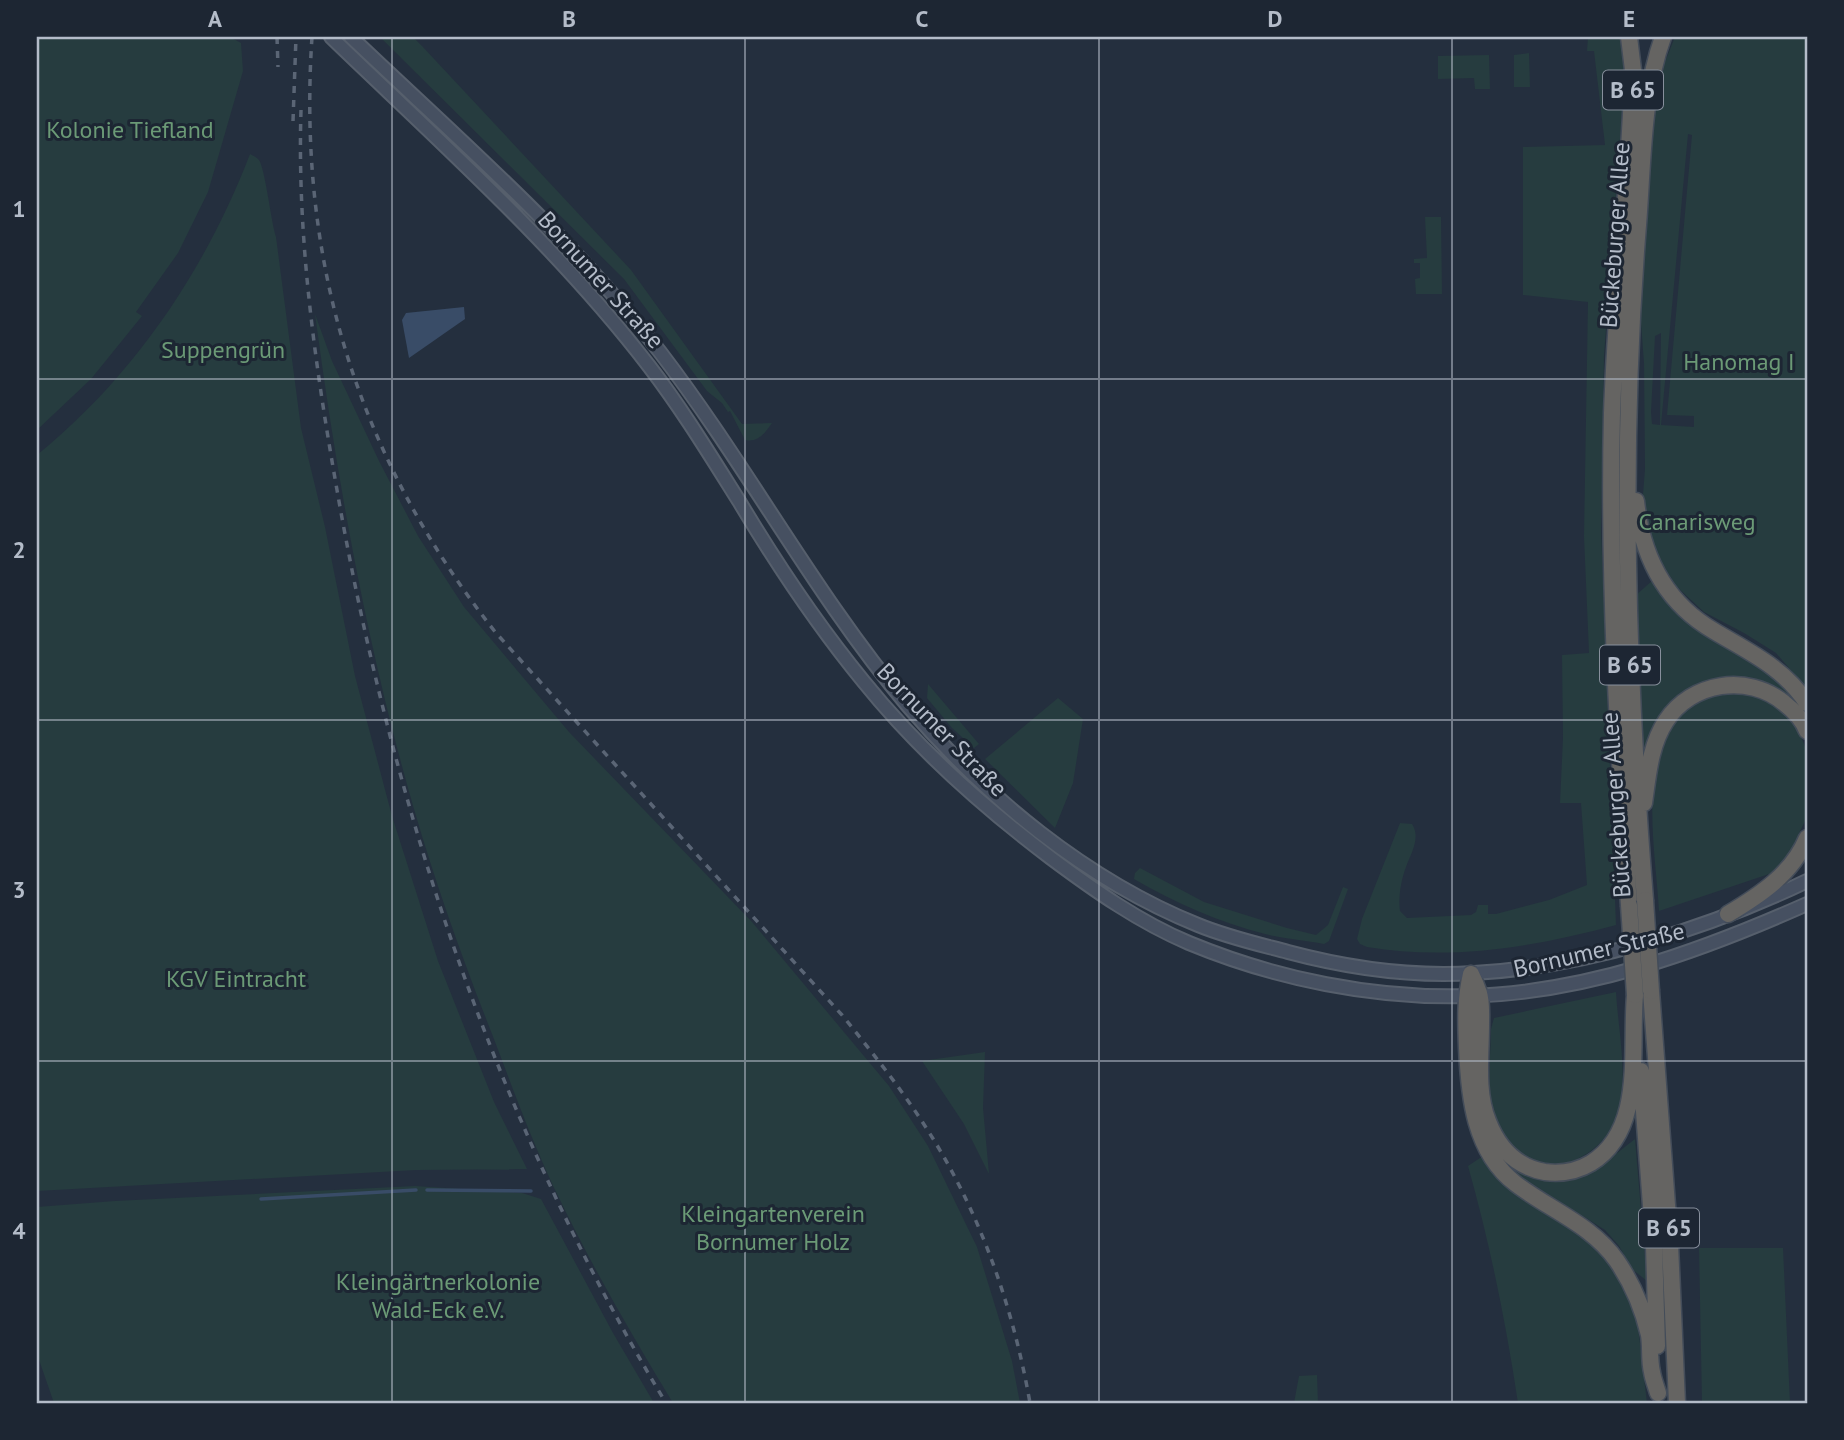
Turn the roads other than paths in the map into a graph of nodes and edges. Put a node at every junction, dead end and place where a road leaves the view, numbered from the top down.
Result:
1 (331, 37) edge
2 (351, 37) edge
3 (1629, 37) edge
4 (1663, 37) edge
5 (1631, 326) junction
6 (741, 470) junction
7 (726, 480) junction
8 (1807, 702) edge
9 (1807, 729) edge
10 (1807, 838) edge
11 (1807, 881) edge
12 (1645, 900) junction
13 (1807, 904) edge
14 (1728, 914) junction
15 (1471, 974) junction
16 (1643, 993) junction
17 (1473, 996) junction
18 (1658, 1398) edge
19 (1677, 1403) edge

1 - 7 main road, Bornumer Straße
2 - 6 main road, Bornumer Straße
3 - 16 highway, Bückeburger Allee / B 65, bridge
4 - 5 highway, Bückeburger Allee / B 65
5 - 8 highway
5 - 12 highway, Bückeburger Allee / B 65
6 - 7 main road
6 - 15 main road, Bornumer Straße
7 - 17 main road, Bornumer Straße
9 - 12 highway
10 - 14 highway
11 - 14 main road, Bornumer Straße
12 - 16 highway, Bückeburger Allee / B 65, bridge
13 - 17 main road, Bornumer Straße
14 - 15 main road, Bornumer Straße
15 - 17 highway
16 - 17 highway
16 - 18 highway, Bückeburger Allee / B 65
16 - 19 highway, Bückeburger Allee / B 65
17 - 18 highway

